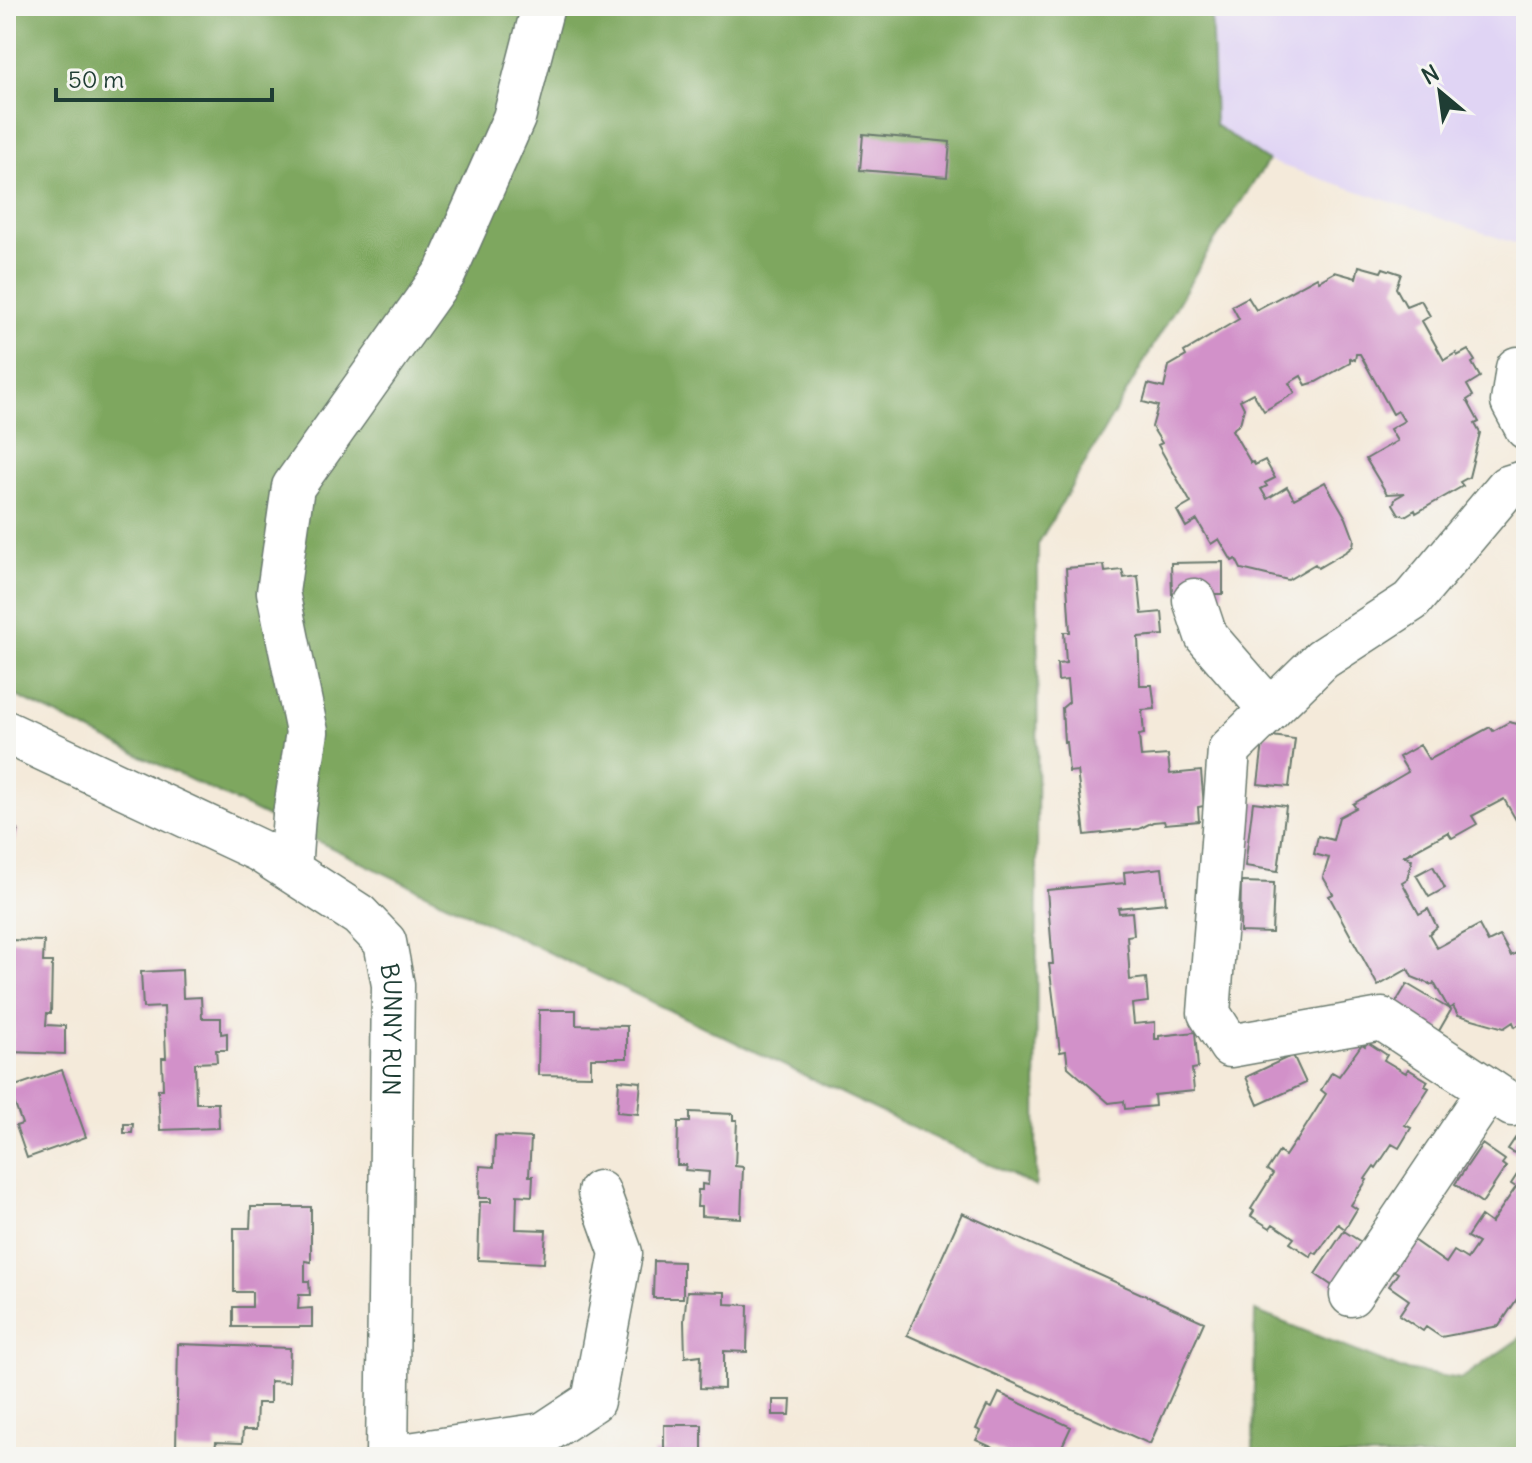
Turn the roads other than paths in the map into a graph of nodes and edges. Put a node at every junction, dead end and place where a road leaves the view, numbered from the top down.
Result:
1 (543, 6) edge
2 (1517, 368) dead end
3 (1526, 428) edge
4 (1526, 481) edge
5 (1194, 600) dead end
6 (1270, 710) junction
7 (6, 732) edge
8 (290, 870) junction
9 (1508, 1096) edge
10 (599, 1192) dead end
11 (1351, 1295) dead end
12 (388, 1457) edge

1 - 8 street
2 - 3 street
4 - 6 street
5 - 6 street
6 - 9 street
7 - 8 street, BUNNY RUN
8 - 12 street, BUNNY RUN
9 - 11 street
10 - 12 street

